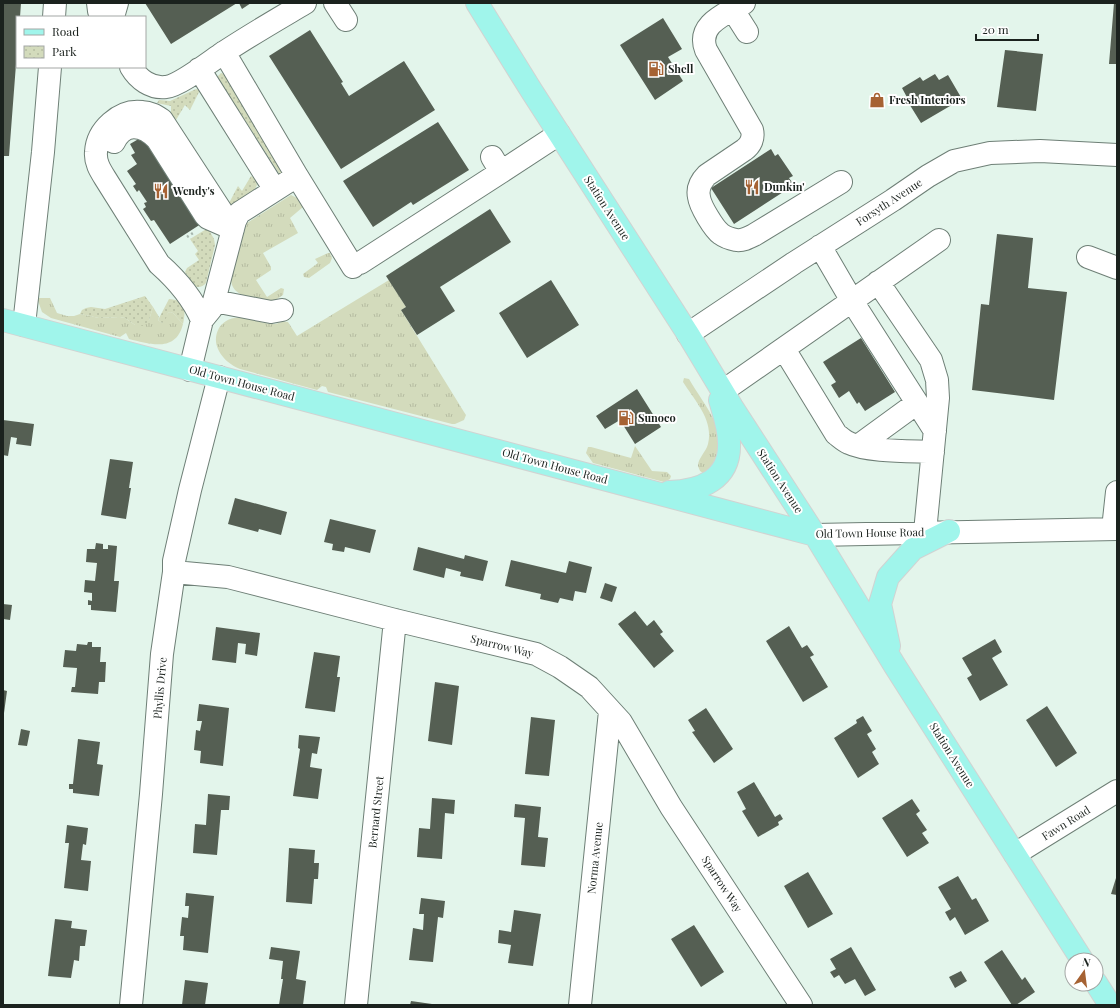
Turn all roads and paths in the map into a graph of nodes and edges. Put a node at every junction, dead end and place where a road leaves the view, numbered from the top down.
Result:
1 (56, 3) edge
2 (98, 3) edge
3 (117, 3) edge
4 (305, 3) edge
5 (477, 3) edge
6 (738, 6) edge
7 (54, 16) edge
8 (102, 16) edge
9 (113, 16) edge
10 (746, 32) dead end
11 (224, 52) junction
12 (50, 68) edge
13 (132, 68) edge
14 (199, 69) junction
15 (559, 134) junction
16 (1117, 155) edge
17 (297, 176) junction
18 (841, 182) dead end
19 (275, 190) junction
20 (233, 229) junction
21 (939, 240) dead end
22 (820, 246) junction
23 (1088, 256) dead end
24 (1117, 268) edge
25 (878, 282) junction
26 (214, 300) junction
27 (852, 301) junction
28 (282, 310) dead end
29 (3, 320) edge
30 (202, 320) junction
31 (24, 325) junction
32 (688, 334) junction
33 (784, 349) junction
34 (190, 370) junction
35 (219, 377) junction
36 (719, 385) junction
37 (917, 403) junction
38 (935, 431) junction
39 (858, 446) junction
40 (933, 452) junction
41 (655, 492) junction
42 (1117, 492) edge
43 (1115, 529) edge
44 (925, 532) junction
45 (949, 532) junction
46 (815, 535) junction
47 (174, 572) junction
48 (395, 620) junction
49 (891, 659) junction
50 (610, 711) junction
51 (1117, 791) edge
52 (1015, 854) junction
53 (1077, 952) edge
54 (1102, 992) edge
55 (131, 1005) edge
56 (356, 1005) edge
57 (580, 1005) edge
58 (801, 1005) edge
59 (1110, 1005) edge

1 - 7 street
2 - 8 street
3 - 9 street
4 - 11 street
5 - 15 main road, Station Avenue
6 - 10 street
6 - 18 street
11 - 14 street
11 - 17 street
12 - 31 street
13 - 14 street
14 - 19 street
15 - 17 street
15 - 32 main road, Station Avenue
16 - 22 street, Forsyth Avenue
17 - 19 street
19 - 20 street
20 - 26 street
20 - 30 street
21 - 25 street
22 - 27 street
22 - 32 street, Forsyth Avenue
23 - 24 street
25 - 27 street
25 - 38 street
26 - 28 street
26 - 30 street
27 - 33 street
27 - 37 street
29 - 31 main road, Old Town House Road
30 - 34 street
31 - 34 main road, Old Town House Road
32 - 36 main road, Station Avenue
33 - 36 street
33 - 39 street
34 - 35 main road, Old Town House Road
35 - 41 main road, Old Town House Road
35 - 47 street, Phyllis Drive
36 - 41 main road
36 - 46 main road, Station Avenue
37 - 38 street
37 - 39 street
38 - 40 street
39 - 40 street
40 - 44 street
41 - 46 main road, Old Town House Road
42 - 43 street
43 - 45 street, Old Town House Road
44 - 45 street, Old Town House Road
44 - 46 street, Old Town House Road
45 - 49 main road
46 - 49 main road, Station Avenue
47 - 48 street, Sparrow Way
47 - 55 street, Phyllis Drive
48 - 50 street, Sparrow Way
48 - 56 street, Bernard Street
49 - 52 main road, Station Avenue
50 - 57 street, Norma Avenue
50 - 58 street, Sparrow Way
51 - 52 street, Fawn Road
52 - 53 main road, Station Avenue
54 - 59 main road

